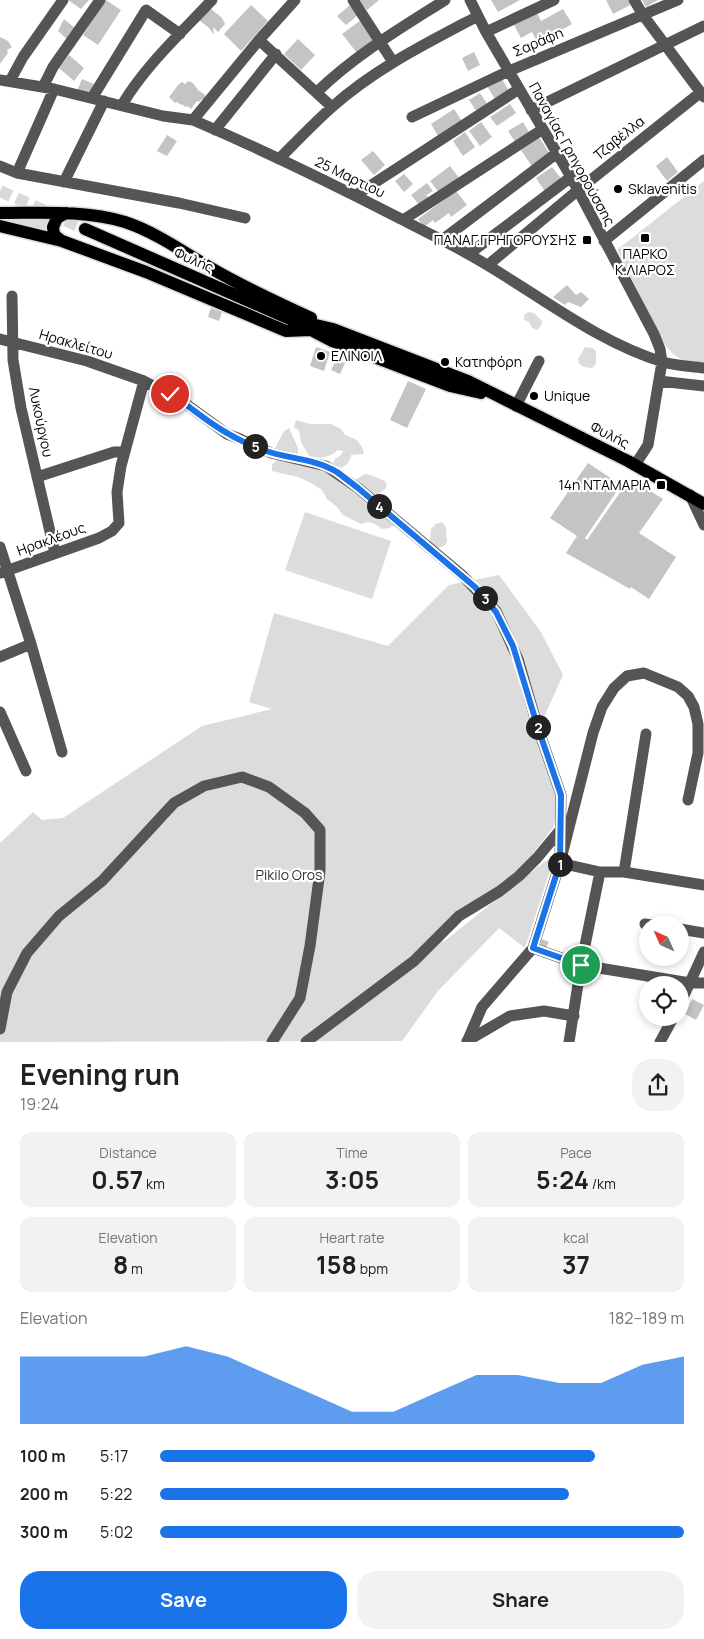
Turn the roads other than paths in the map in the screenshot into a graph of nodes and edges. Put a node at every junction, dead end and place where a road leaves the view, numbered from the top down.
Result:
1 (63, 0) edge
2 (100, 0) edge
3 (212, 0) edge
4 (295, 0) edge
5 (353, 0) edge
6 (445, 0) edge
7 (470, 0) edge
8 (554, 0) edge
9 (634, 0) edge
10 (678, 0) edge
11 (533, 5) edge
12 (643, 15) junction
13 (478, 16) junction
14 (704, 26) edge
15 (486, 32) junction
16 (180, 34) junction
17 (259, 40) junction
18 (380, 41) junction
19 (665, 44) junction
20 (276, 54) junction
21 (393, 62) junction
22 (509, 71) junction
23 (5, 81) edge
24 (49, 88) junction
25 (519, 89) junction
26 (317, 92) junction
27 (702, 95) edge
28 (92, 98) junction
29 (104, 101) junction
30 (122, 105) junction
31 (332, 107) junction
32 (531, 110) junction
33 (412, 117) dead end
34 (193, 120) junction
35 (543, 129) junction
36 (215, 130) junction
37 (557, 153) junction
38 (279, 159) junction
39 (704, 160) edge
40 (0, 166) edge
41 (17, 173) junction
42 (570, 178) junction
43 (64, 182) junction
44 (577, 191) junction
45 (356, 195) junction
46 (0, 213) edge
47 (66, 213) junction
48 (245, 218) dead end
49 (403, 220) junction
50 (0, 226) edge
51 (85, 229) tunnel mouth
52 (442, 240) junction
53 (62, 241) junction
54 (604, 241) junction
55 (469, 254) junction
56 (488, 265) junction
57 (12, 296) dead end
58 (290, 319) junction
59 (333, 329) junction
60 (310, 330) junction
61 (0, 339) edge
62 (14, 342) junction
63 (540, 360) dead end
64 (662, 362) junction
65 (704, 368) edge
66 (144, 380) junction
67 (659, 381) junction
68 (704, 386) edge
69 (501, 398) junction
70 (516, 406) junction
71 (123, 452) junction
72 (635, 465) junction
73 (37, 477) junction
74 (690, 495) junction
75 (704, 504) edge
76 (704, 525) edge
77 (0, 547) edge
78 (55, 553) junction
79 (4, 572) edge
80 (31, 644) junction
81 (0, 656) edge
82 (0, 712) edge
83 (646, 734) dead end
84 (62, 752) dead end
85 (26, 772) dead end
86 (688, 800) dead end
87 (561, 829) junction
88 (560, 863) junction
89 (600, 872) junction
90 (624, 872) junction
91 (704, 885) edge
92 (689, 930) edge
93 (704, 933) edge
94 (533, 948) junction
95 (704, 952) edge
96 (581, 965) junction
97 (690, 982) junction
98 (704, 983) edge
99 (574, 1016) junction
100 (669, 1026) edge
101 (0, 1029) edge
102 (467, 1041) edge
103 (272, 1042) edge
104 (306, 1042) edge
105 (570, 1042) edge
106 (660, 1042) edge

1 - 23 street
2 - 24 street
3 - 16 street
4 - 17 street
5 - 18 street
6 - 18 street
7 - 13 street, Παναγίας Γρηγορούσσης
8 - 11 street
9 - 12 street
10 - 12 street, Σαράφη
11 - 15 street
12 - 19 street
12 - 22 street, Σαράφη
13 - 15 street, Παναγίας Γρηγορούσσης
13 - 21 street
14 - 19 street
15 - 22 street, Παναγίας Γρηγορούσσης
16 - 28 street
16 - 30 street
17 - 20 street
17 - 34 street
18 - 21 street
18 - 26 street
19 - 27 street
19 - 32 street
20 - 26 street
20 - 36 street
21 - 31 street
22 - 25 street, Παναγίας Γρηγορούσσης
22 - 33 street, Σαράφη
23 - 24 street, 25 Μαρτιου
24 - 28 street, 25 Μαρτιου
24 - 41 street
25 - 32 street, Παναγίας Γρηγορούσσης
25 - 45 street
26 - 31 street
27 - 44 street, Τζαβέλλα
28 - 29 street, 25 Μαρτιου
29 - 30 street, 25 Μαρτιου
29 - 43 street
30 - 34 street, 25 Μαρτιου
31 - 38 street
32 - 35 street, Παναγίας Γρηγορούσσης
34 - 36 street, 25 Μαρτιου
35 - 37 street, Παναγίας Γρηγορούσσης
35 - 49 street
36 - 38 street, 25 Μαρτιου
37 - 42 street, Παναγίας Γρηγορούσσης
37 - 52 street
38 - 45 street, 25 Μαρτιου
39 - 54 street
40 - 41 street
41 - 43 street
42 - 44 street, Παναγίας Γρηγορούσσης
42 - 55 street
43 - 48 street
44 - 54 street, Παναγίας Γρηγορούσσης
44 - 56 street, Τζαβέλλα
45 - 49 street, 25 Μαρτιου
46 - 47 main road
47 - 53 main road
47 - 59 main road
49 - 52 street, 25 Μαρτιου
50 - 53 main road
51 - 58 main road, Φυλής
52 - 55 street, 25 Μαρτιου
53 - 60 main road
54 - 64 street, Παναγίας Γρηγορούσσης
55 - 56 street, 25 Μαρτιου
56 - 64 street, 25 Μαρτιου
57 - 62 street, Λυκούργου
58 - 59 main road, Φυλής
58 - 60 main road, Φυλής
59 - 69 main road, Φυλής
60 - 69 main road, Φυλής
61 - 62 street, Ηρακλείτου
62 - 66 street, Ηρακλείτου
62 - 73 street, Λυκούργου
63 - 70 street
64 - 65 street, 25 Μαρτιου
64 - 67 street, Παναγίας Γρηγορούσσης
66 - 71 street
66 - 87 street, Ηρακλείτου
67 - 68 street
67 - 72 street, Παναγίας Γρηγορούσσης
69 - 70 main road, Φυλής
70 - 72 main road, Φυλής
71 - 73 street
71 - 78 street, Ηρακλέους
72 - 74 main road, Φυλής
73 - 78 street, Λυκούργου
74 - 75 main road, Φυλής
74 - 76 street
77 - 79 street
78 - 79 street, Ηρακλέους
79 - 80 street
80 - 81 street
80 - 84 street
82 - 85 street
83 - 90 street
86 - 88 street
87 - 88 street, Ηρακλείτου
87 - 104 street
88 - 89 street
88 - 94 street
89 - 90 street
89 - 96 street
90 - 91 street
92 - 93 street
94 - 96 street
94 - 102 street
95 - 97 street
96 - 97 street
96 - 99 street
97 - 98 street
99 - 102 street
99 - 105 street
100 - 106 street
101 - 103 street

